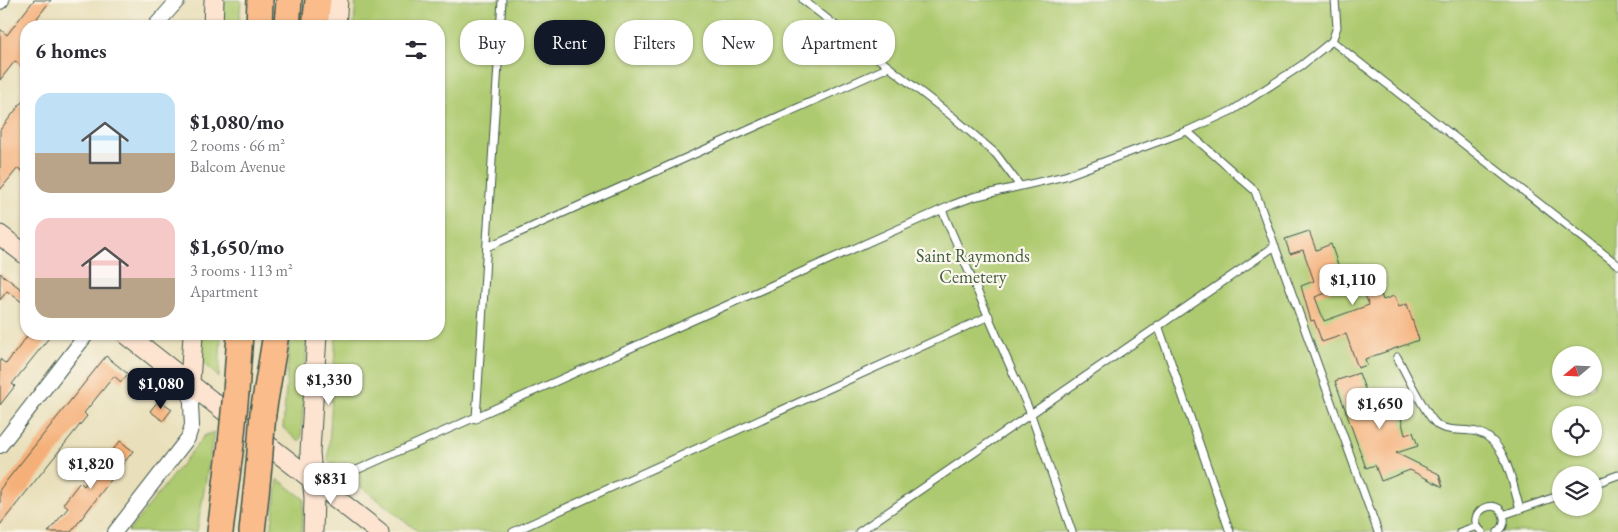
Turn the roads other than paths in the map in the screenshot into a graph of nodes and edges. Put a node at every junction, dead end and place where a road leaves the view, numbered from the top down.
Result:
1 (178, 0) edge
2 (214, 0) edge
3 (260, 0) edge
4 (289, 0) edge
5 (318, 0) edge
6 (338, 0) edge
7 (502, 0) edge
8 (803, 0) edge
9 (1335, 0) edge
10 (160, 20) edge
11 (213, 20) edge
12 (259, 20) edge
13 (288, 20) edge
14 (316, 20) edge
15 (336, 20) edge
16 (1332, 41) junction
17 (889, 66) junction
18 (1187, 131) junction
19 (1020, 186) junction
20 (942, 210) junction
21 (0, 235) edge
22 (1275, 246) junction
23 (487, 247) junction
24 (20, 250) edge
25 (1618, 265) edge
26 (989, 316) junction
27 (1158, 325) junction
28 (82, 340) edge
29 (134, 340) edge
30 (193, 340) edge
31 (240, 340) edge
32 (268, 340) edge
33 (275, 340) edge
34 (317, 340) edge
35 (1397, 357) dead end
36 (190, 384) junction
37 (1030, 412) junction
38 (263, 413) junction
39 (476, 419) junction
40 (0, 446) edge
41 (1618, 475) edge
42 (1602, 481) edge
43 (316, 483) junction
44 (1552, 498) edge
45 (1520, 510) junction
46 (1504, 515) junction
47 (1504, 525) junction
48 (1477, 526) junction
49 (115, 532) edge
50 (220, 532) edge
51 (252, 532) edge
52 (313, 532) edge
53 (379, 532) edge
54 (512, 532) edge
55 (859, 532) edge
56 (1072, 532) edge
57 (1230, 532) edge
58 (1378, 532) edge
59 (1460, 532) edge
60 (1482, 532) edge
61 (1498, 532) edge
62 (1510, 532) edge

1 - 10 street
2 - 11 street
3 - 12 highway
4 - 13 highway
5 - 14 highway
6 - 15 street
7 - 23 lane
8 - 17 lane
9 - 16 lane
16 - 18 lane
16 - 25 lane
17 - 19 lane
17 - 23 lane
18 - 19 lane
18 - 22 lane
19 - 20 lane
20 - 26 lane
20 - 39 lane
21 - 24 street
22 - 27 lane
22 - 58 lane
23 - 39 lane
26 - 37 lane
26 - 54 lane
27 - 37 lane
27 - 57 lane
28 - 40 street
29 - 36 street
30 - 36 street
31 - 50 highway, bridge
32 - 38 highway
33 - 38 highway
34 - 43 street
35 - 45 lane
36 - 43 street
36 - 49 street
37 - 55 lane
37 - 56 lane
38 - 51 highway, bridge
39 - 43 lane
41 - 42 lane
43 - 52 street
43 - 53 street
44 - 45 lane
45 - 46 lane
46 - 47 lane
46 - 48 lane
47 - 61 lane
47 - 62 lane
48 - 59 lane
48 - 60 lane

